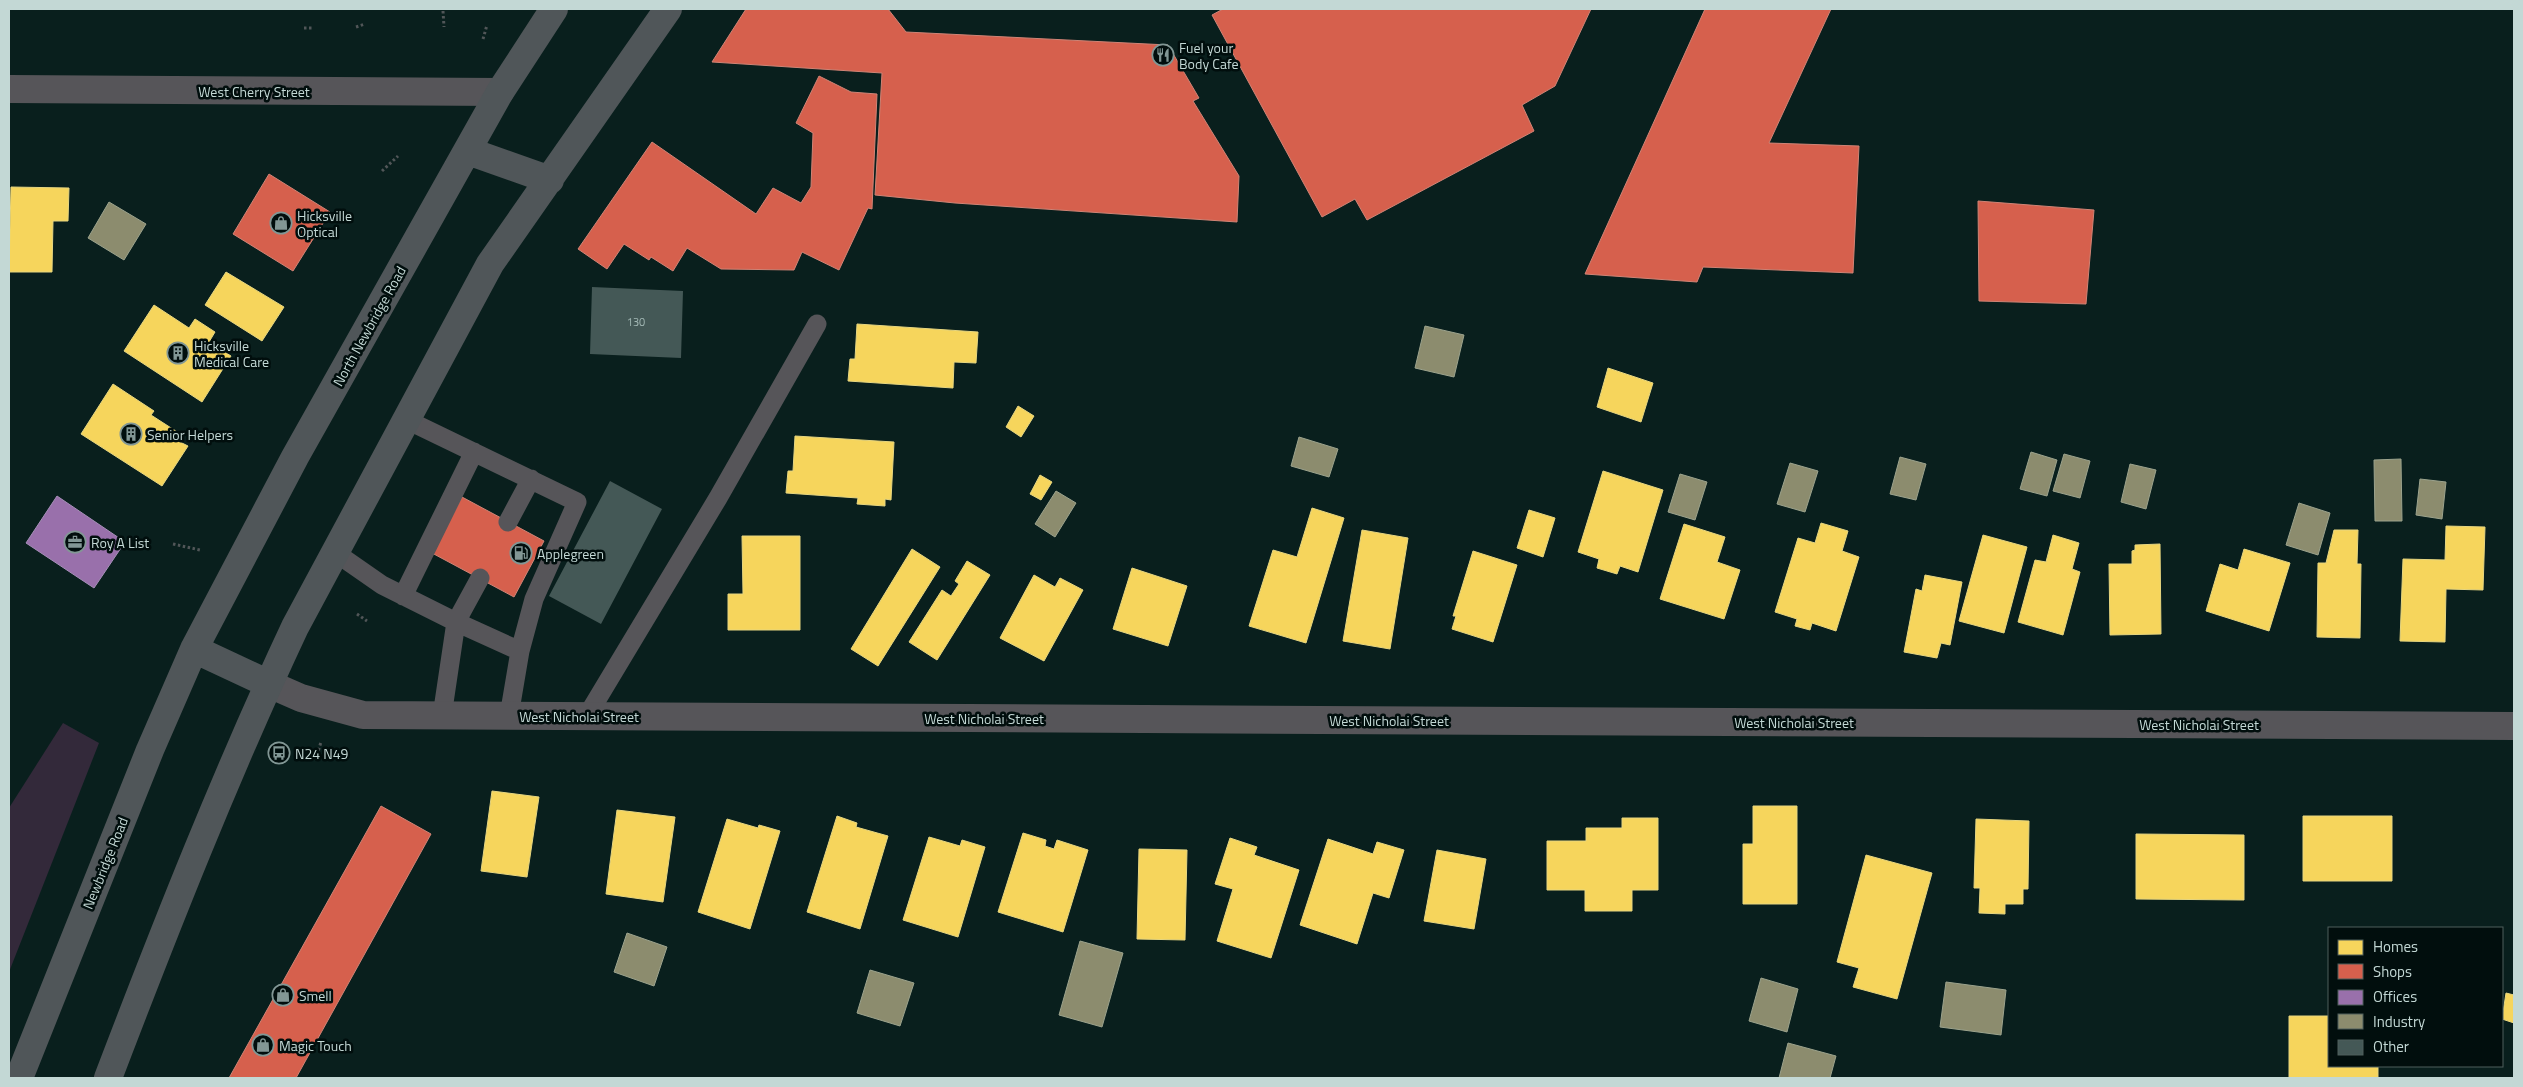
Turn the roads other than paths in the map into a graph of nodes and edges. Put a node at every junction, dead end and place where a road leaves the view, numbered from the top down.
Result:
1 (554, 9) edge
2 (668, 9) edge
3 (9, 90) edge
4 (500, 92) junction
5 (468, 151) junction
6 (550, 180) junction
7 (817, 324) dead end
8 (407, 420) junction
9 (474, 452) junction
10 (531, 480) junction
11 (508, 522) dead end
12 (336, 553) junction
13 (480, 578) dead end
14 (403, 596) junction
15 (456, 622) junction
16 (194, 649) junction
17 (520, 651) junction
18 (269, 684) junction
19 (442, 716) junction
20 (509, 716) junction
21 (586, 716) junction
22 (2514, 726) edge
23 (19, 1078) edge
24 (108, 1078) edge

1 - 4 main road, North Newbridge Road
2 - 6 main road
3 - 4 street, West Cherry Street
4 - 5 main road, North Newbridge Road
5 - 6 main road
5 - 16 main road, North Newbridge Road
6 - 8 main road
7 - 21 lane
8 - 9 lane
8 - 12 main road
9 - 10 lane
9 - 14 lane
10 - 11 lane
10 - 17 lane
12 - 14 lane
12 - 18 main road
13 - 15 lane
14 - 15 lane
15 - 17 lane
15 - 19 lane
16 - 18 main road
16 - 23 main road, Newbridge Road
17 - 20 lane
18 - 19 street, West Nicholai Street
18 - 24 main road
19 - 20 street, West Nicholai Street
20 - 21 street, West Nicholai Street
21 - 22 street, West Nicholai Street

